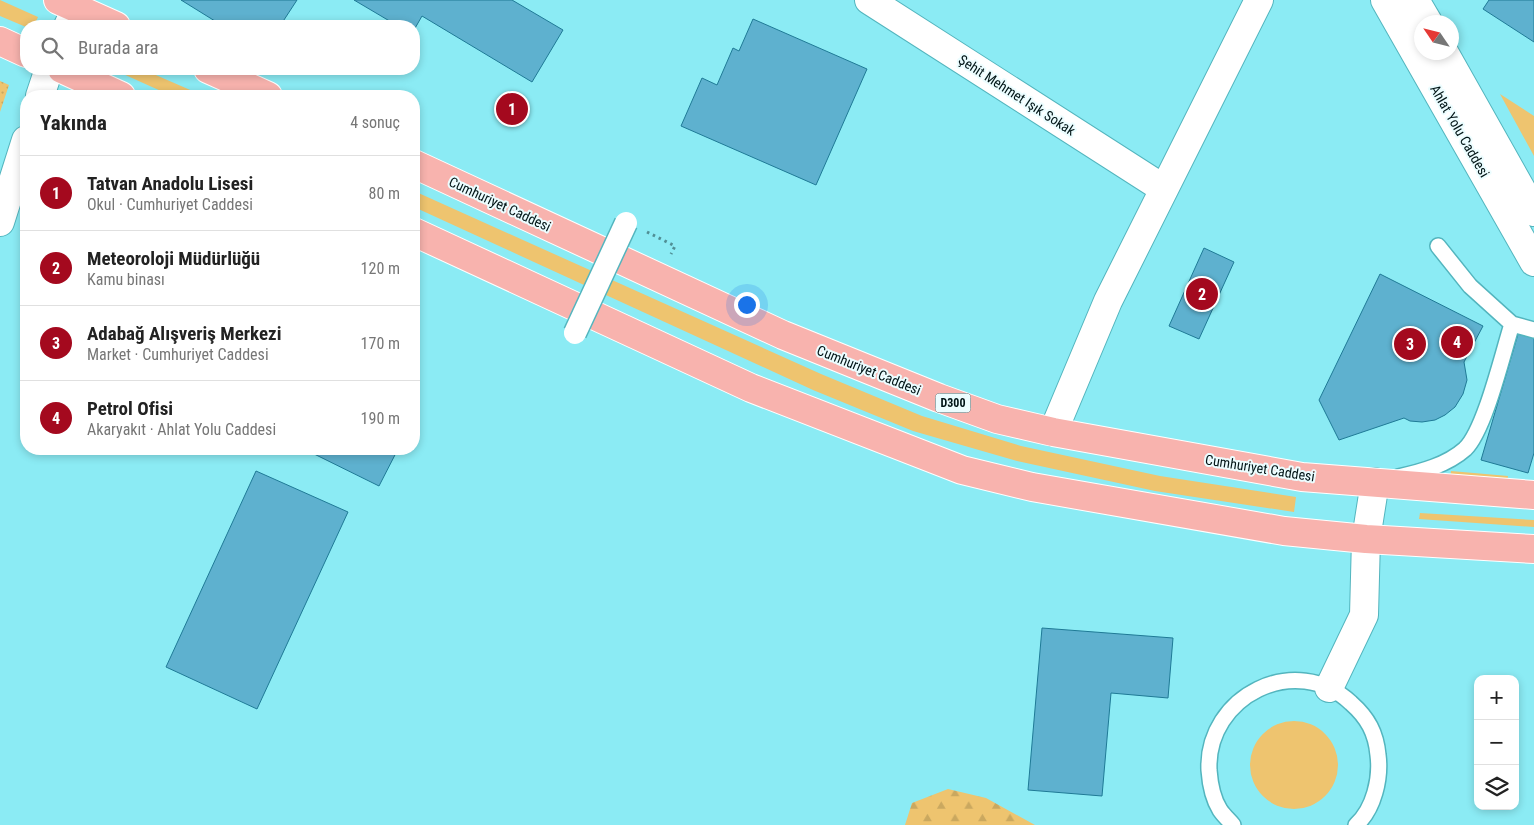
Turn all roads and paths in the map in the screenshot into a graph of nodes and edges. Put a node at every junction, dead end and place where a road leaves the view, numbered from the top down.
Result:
1 (1259, 0) edge
2 (1385, 0) edge
3 (1415, 0) edge
4 (882, 4) edge
5 (70, 8) edge
6 (1424, 15) edge
7 (101, 20) edge
8 (0, 41) edge
9 (20, 50) edge
10 (1448, 60) edge
11 (47, 75) edge
12 (75, 75) edge
13 (221, 75) edge
14 (42, 90) edge
15 (108, 90) edge
16 (255, 90) edge
17 (20, 159) edge
18 (420, 167) edge
19 (1164, 189) junction
20 (1534, 212) edge
21 (0, 222) edge
22 (626, 222) joint
23 (420, 235) edge
24 (675, 246) dead end
25 (1438, 246) dead end
26 (1534, 262) edge
27 (1512, 324) junction
28 (1534, 330) edge
29 (575, 333) dead end
30 (1053, 432) junction
31 (1374, 482) junction
32 (1534, 495) edge
33 (1366, 539) junction
34 (1534, 550) edge
35 (1329, 688) junction
36 (1233, 825) edge
37 (1356, 825) edge

1 - 19 street
2 - 26 street, Ahlat Yolu Caddesi
3 - 6 street
4 - 19 street, Şehit Mehmet Işık Sokak
5 - 7 highway
8 - 9 highway
10 - 20 street, Ahlat Yolu Caddesi
11 - 14 street
12 - 15 highway
13 - 16 highway
17 - 21 street
18 - 30 highway, Cumhuriyet Caddesi / D300
19 - 30 street
22 - 24 path
22 - 29 street, bridge
23 - 33 highway
25 - 27 lane
27 - 28 lane
27 - 31 lane
30 - 31 highway, Cumhuriyet Caddesi / D300
31 - 32 highway, Cumhuriyet Caddesi / D300
31 - 33 street
33 - 34 highway
33 - 35 street
35 - 36 lane
35 - 37 lane

